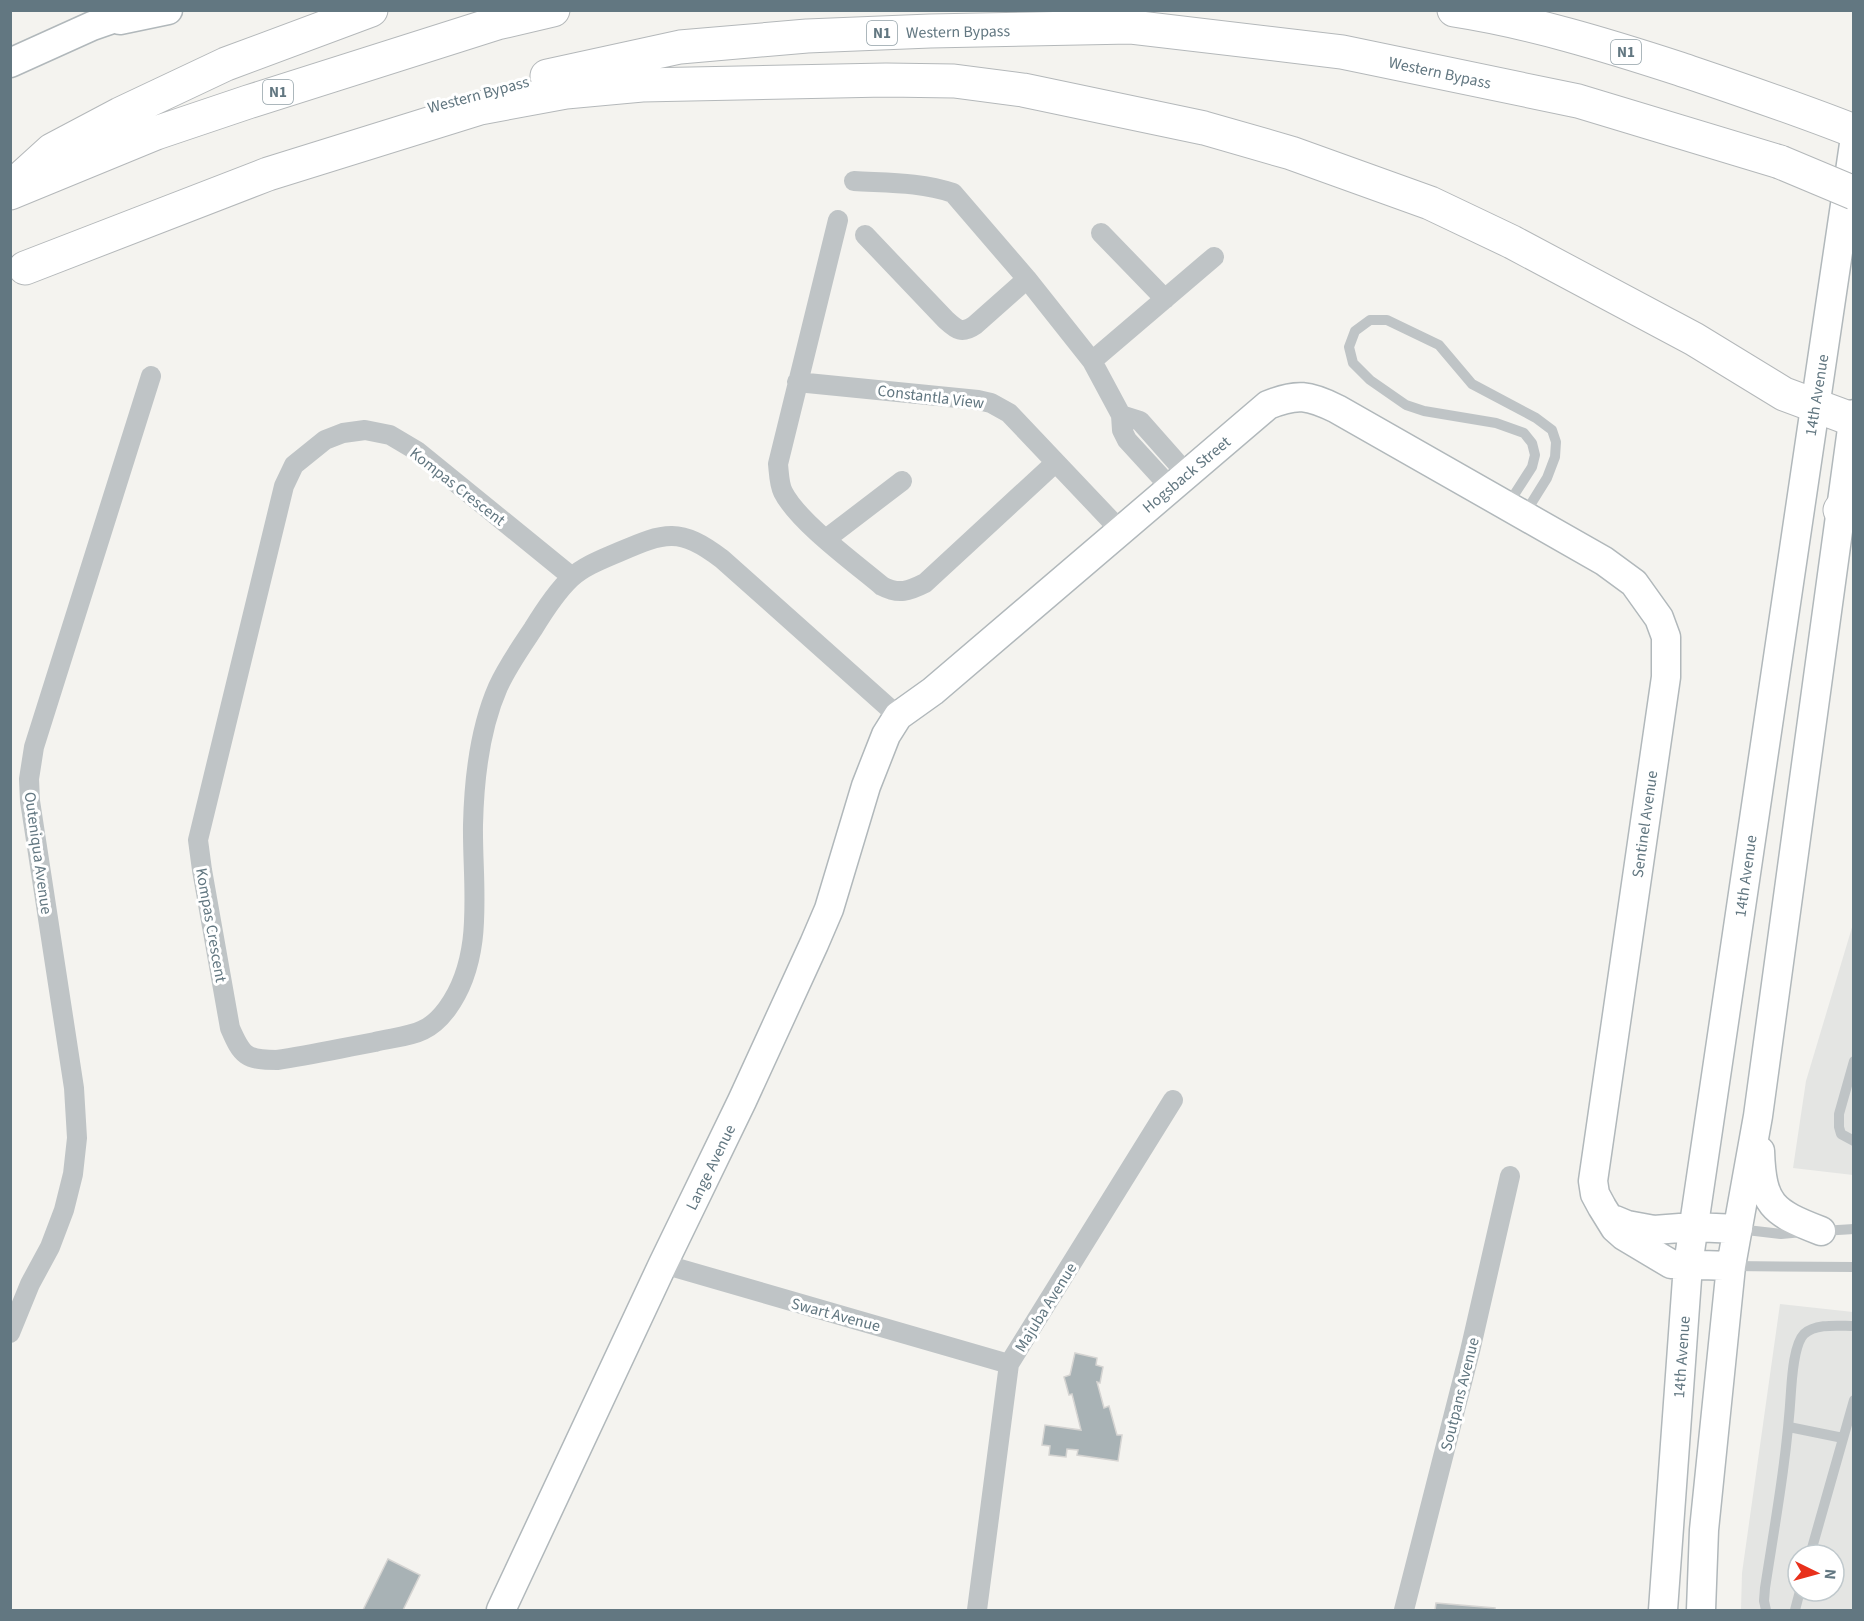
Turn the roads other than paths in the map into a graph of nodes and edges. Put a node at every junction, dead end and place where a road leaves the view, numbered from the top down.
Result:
1 (138, 10) edge
2 (168, 10) edge
3 (371, 10) edge
4 (553, 10) edge
5 (1454, 10) edge
6 (92, 26) junction
7 (10, 63) edge
8 (1854, 131) edge
9 (1854, 144) edge
10 (854, 181) dead end
11 (10, 187) edge
12 (10, 193) edge
13 (1854, 193) edge
14 (838, 220) dead end
15 (1101, 233) dead end
16 (865, 235) dead end
17 (1214, 257) dead end
18 (18, 272) edge
19 (1028, 279) junction
20 (1165, 299) junction
21 (1092, 361) junction
22 (151, 376) dead end
23 (797, 382) junction
24 (1814, 406) junction
25 (1853, 418) edge
26 (1055, 463) junction
27 (1178, 480) junction
28 (902, 481) dead end
29 (1847, 501) edge
30 (1515, 511) junction
31 (1120, 530) junction
32 (826, 539) junction
33 (572, 577) junction
34 (898, 716) junction
35 (1854, 1061) edge
36 (1173, 1100) dead end
37 (1758, 1116) junction
38 (1854, 1141) edge
39 (1510, 1176) dead end
40 (1608, 1217) junction
41 (1693, 1227) junction
42 (1738, 1229) junction
43 (1854, 1229) edge
44 (1821, 1231) junction
45 (663, 1264) junction
46 (1688, 1265) junction
47 (1731, 1266) junction
48 (1854, 1267) edge
49 (1854, 1326) edge
50 (10, 1333) edge
51 (1009, 1364) junction
52 (1854, 1400) edge
53 (1789, 1427) junction
54 (1843, 1438) junction
55 (1813, 1543) edge
56 (501, 1611) edge
57 (977, 1611) edge
58 (1404, 1611) edge
59 (1663, 1611) edge
60 (1701, 1611) edge
61 (1766, 1611) edge

1 - 6 main road
2 - 6 main road
3 - 11 highway
4 - 12 highway, N1
5 - 8 highway, N1
6 - 7 main road
9 - 24 main road, 14th Avenue
10 - 19 street
13 - 18 highway, Western Bypass / N1, bridge
14 - 23 street
15 - 20 street
16 - 19 street
17 - 20 street
18 - 24 highway
19 - 21 street
20 - 21 street
21 - 27 street
22 - 50 street, Outeniqua Avenue
23 - 26 street, Constantla View
23 - 32 street
24 - 25 highway
24 - 41 main road, 14th Avenue
25 - 29 main road
26 - 31 street, Constantla View
26 - 32 street
27 - 30 main road, Hogsback Street
27 - 31 main road, Hogsback Street
28 - 32 street
29 - 37 main road
30 - 30 lane
30 - 40 main road, Sentinel Avenue
31 - 34 main road, Hogsback Street
33 - 33 street, Kompas Crescent
33 - 34 street, Kompas Crescent
34 - 45 main road, Lange Avenue
35 - 38 lane
36 - 51 street, Majuba Avenue
37 - 42 main road
37 - 44 main road
39 - 58 street, Soutpans Avenue
40 - 41 main road
40 - 46 main road, Sentinel Avenue
41 - 42 main road
41 - 46 main road, 14th Avenue
42 - 44 lane
42 - 47 main road
43 - 44 lane
45 - 51 street, Swart Avenue
45 - 56 main road, Lange Avenue
46 - 47 main road, Sentinel Avenue
46 - 59 main road, 14th Avenue
47 - 48 lane
47 - 60 main road
49 - 53 lane
51 - 57 street, Majuba Avenue
52 - 54 lane
53 - 54 lane
53 - 61 lane
54 - 55 lane

